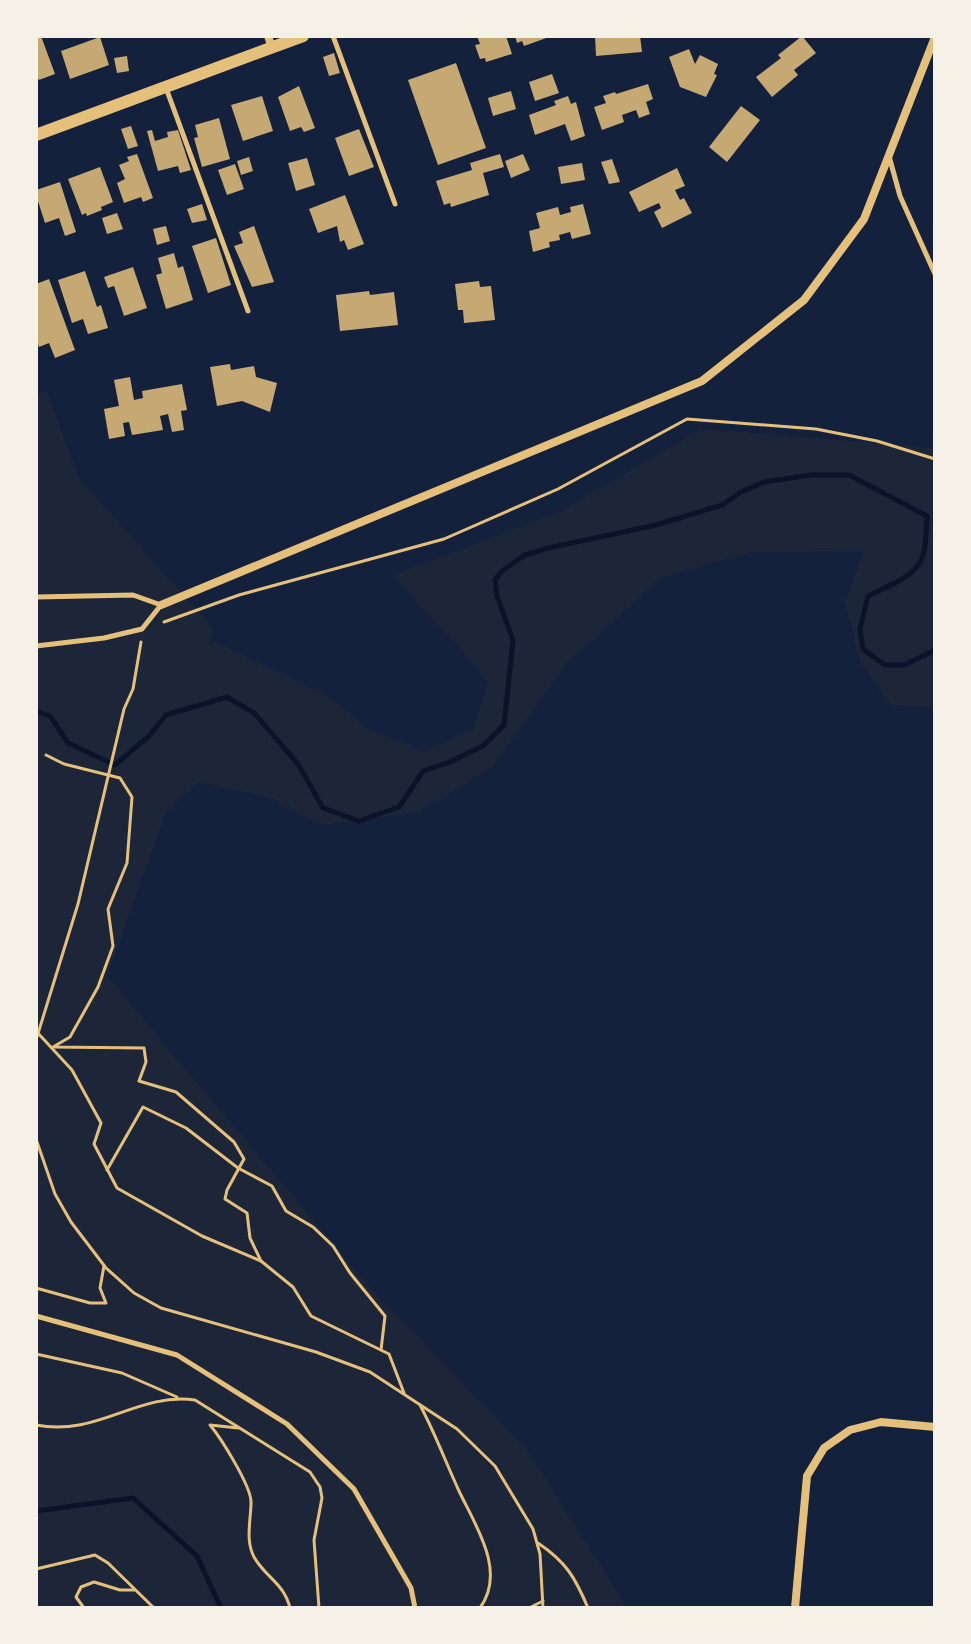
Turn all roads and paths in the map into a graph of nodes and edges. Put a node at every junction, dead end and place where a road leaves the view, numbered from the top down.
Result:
1 (303, 36) edge
2 (333, 36) edge
3 (935, 37) edge
4 (270, 42) edge
5 (166, 87) junction
6 (36, 135) edge
7 (889, 155) junction
8 (395, 204) dead end
9 (935, 274) edge
10 (248, 311) dead end
11 (935, 459) edge
12 (36, 597) edge
13 (161, 605) junction
14 (142, 629) junction
15 (36, 646) edge
16 (46, 755) dead end
17 (37, 1031) edge
18 (36, 1040) edge
19 (53, 1047) junction
20 (36, 1139) edge
21 (238, 1168) junction
22 (107, 1170) junction
23 (261, 1261) junction
24 (104, 1266) junction
25 (36, 1288) edge
26 (36, 1316) edge
27 (381, 1350) junction
28 (36, 1354) edge
29 (405, 1395) junction
30 (177, 1397) junction
31 (420, 1405) junction
32 (36, 1425) edge
33 (935, 1427) edge
34 (239, 1428) junction
35 (536, 1542) junction
36 (36, 1569) edge
37 (137, 1590) junction
38 (543, 1601) junction
39 (84, 1608) edge
40 (154, 1608) edge
41 (290, 1608) edge
42 (319, 1608) edge
43 (415, 1608) edge
44 (480, 1608) edge
45 (529, 1608) edge
46 (543, 1608) edge
47 (588, 1608) edge
48 (795, 1608) edge

1 - 4 street
2 - 8 lane
3 - 7 street
4 - 5 street
5 - 6 street
5 - 10 lane
7 - 9 lane
7 - 13 street
11 - 14 path
12 - 13 lane
13 - 14 lane
14 - 15 lane
14 - 17 path
16 - 19 path
17 - 18 path
17 - 19 path
19 - 21 path
19 - 22 path
20 - 24 path
21 - 22 path
21 - 23 path
21 - 27 path
22 - 23 path
23 - 27 path
24 - 25 path
24 - 29 path
26 - 43 lane
27 - 29 path
28 - 30 path
29 - 31 path
30 - 32 path
30 - 34 path
31 - 35 path
31 - 44 path
33 - 48 street
34 - 41 path
34 - 42 path
35 - 38 path
35 - 47 path
36 - 37 path
37 - 39 path
37 - 40 path
38 - 45 path
38 - 46 path

